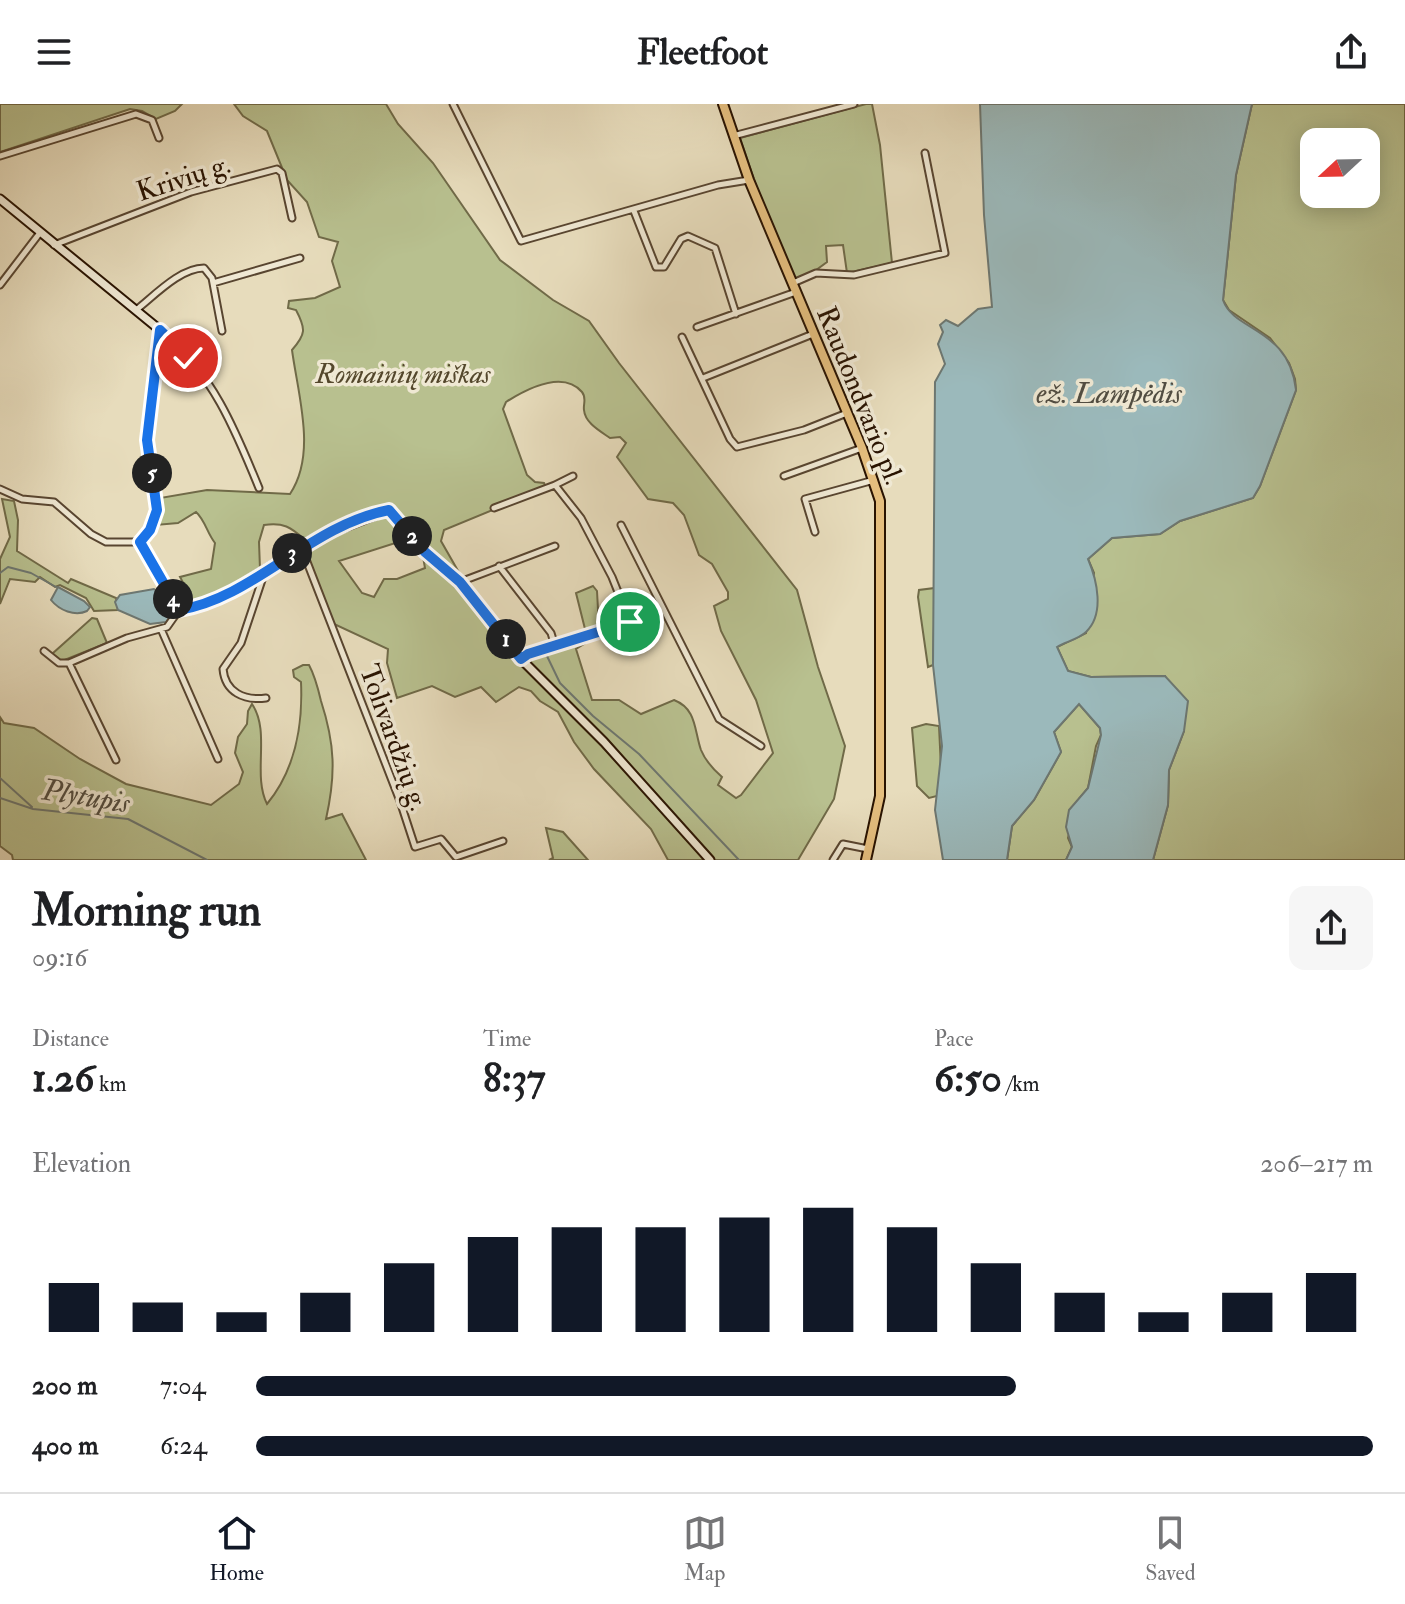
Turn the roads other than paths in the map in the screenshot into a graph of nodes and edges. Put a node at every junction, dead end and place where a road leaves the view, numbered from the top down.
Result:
1 (453, 104) edge
2 (723, 104) edge
3 (854, 104) edge
4 (836, 107) edge
5 (733, 136) junction
6 (159, 138) dead end
7 (925, 153) dead end
8 (0, 156) edge
9 (749, 180) junction
10 (0, 199) edge
11 (634, 211) junction
12 (292, 218) dead end
13 (39, 234) junction
14 (53, 245) junction
15 (300, 258) dead end
16 (213, 283) junction
17 (0, 285) edge
18 (794, 288) junction
19 (136, 310) junction
20 (736, 314) junction
21 (697, 327) dead end
22 (160, 330) junction
23 (222, 331) dead end
24 (813, 334) junction
25 (682, 337) dead end
26 (703, 378) junction
27 (848, 413) junction
28 (862, 448) junction
29 (573, 476) dead end
30 (784, 476) dead end
31 (875, 480) junction
32 (555, 485) junction
33 (259, 488) dead end
34 (0, 489) edge
35 (494, 508) dead end
36 (621, 525) dead end
37 (815, 532) dead end
38 (140, 542) junction
39 (555, 546) dead end
40 (299, 548) junction
41 (499, 566) junction
42 (265, 570) junction
43 (460, 582) junction
44 (179, 610) junction
45 (663, 611) junction
46 (630, 622) junction
47 (161, 629) junction
48 (555, 646) junction
49 (44, 651) dead end
50 (521, 659) junction
51 (69, 663) junction
52 (266, 698) dead end
53 (761, 746) dead end
54 (218, 759) dead end
55 (116, 760) dead end
56 (503, 841) dead end
57 (869, 849) junction
58 (710, 860) edge
59 (833, 860) edge
60 (866, 860) edge

1 - 11 street
2 - 5 main road, Raudondvario pl.
3 - 4 street
4 - 5 street
5 - 9 main road, Raudondvario pl.
6 - 8 street
7 - 18 street
9 - 11 street
9 - 18 main road, Raudondvario pl.
10 - 13 street
11 - 20 street
12 - 14 street, Krivių g.
13 - 14 street
13 - 17 street
14 - 19 street
15 - 16 street
16 - 19 street
16 - 23 street
18 - 20 street
18 - 24 main road, Raudondvario pl.
19 - 22 street
20 - 21 street
22 - 33 street
22 - 38 street
24 - 26 street
24 - 27 main road, Raudondvario pl.
25 - 26 street
26 - 27 street
27 - 28 main road, Raudondvario pl.
28 - 30 street
28 - 31 main road, Raudondvario pl.
29 - 32 street
31 - 37 street
31 - 57 main road, Raudondvario pl.
32 - 35 street
32 - 46 street
34 - 38 street
36 - 45 street
38 - 44 street
39 - 41 street
40 - 42 street
40 - 43 street
40 - 56 street, Tolivardžių g.
41 - 43 street
41 - 48 street
42 - 44 street
42 - 52 street
43 - 50 street
44 - 47 street
45 - 46 street
45 - 53 street
46 - 48 street
47 - 51 street
47 - 54 street
48 - 50 street
49 - 51 street
50 - 58 street
51 - 55 street
57 - 59 street
57 - 60 main road, Raudondvario pl.

